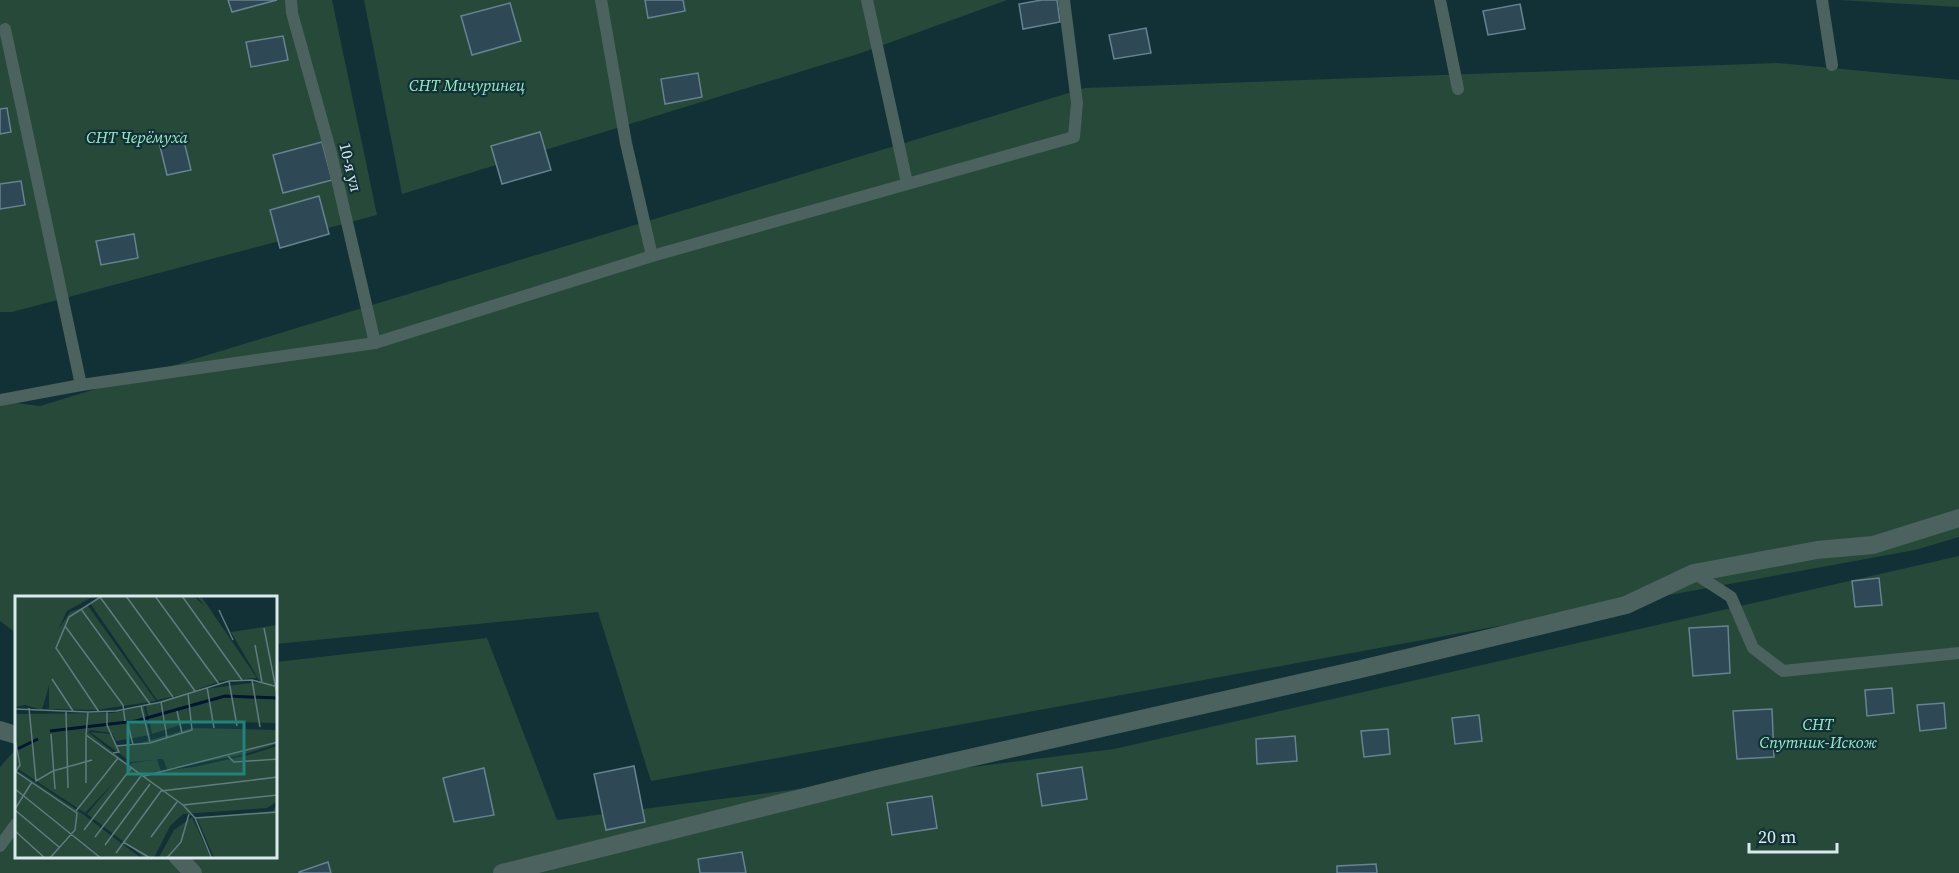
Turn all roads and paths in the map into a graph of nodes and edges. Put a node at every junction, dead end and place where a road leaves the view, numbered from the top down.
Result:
1 (291, 0) edge
2 (601, 0) edge
3 (867, 0) edge
4 (1064, 0) edge
5 (1440, 0) edge
6 (1822, 0) edge
7 (5, 29) dead end
8 (1832, 65) dead end
9 (1458, 89) dead end
10 (908, 183) junction
11 (652, 256) junction
12 (375, 343) junction
13 (81, 385) junction
14 (0, 400) edge
15 (1959, 518) edge
16 (1694, 573) junction
17 (1959, 653) edge
18 (0, 730) edge
19 (15, 735) edge
20 (15, 825) edge
21 (0, 846) edge
22 (179, 858) edge
23 (194, 873) edge
24 (502, 873) edge

1 - 12 lane, 10-я ул
2 - 11 lane
3 - 10 lane
4 - 10 lane
5 - 9 lane
6 - 8 lane
7 - 13 lane
10 - 11 lane
11 - 12 lane
12 - 13 lane
13 - 14 lane
15 - 16 street
16 - 17 lane
16 - 24 street
18 - 19 street
20 - 21 lane
22 - 23 street

